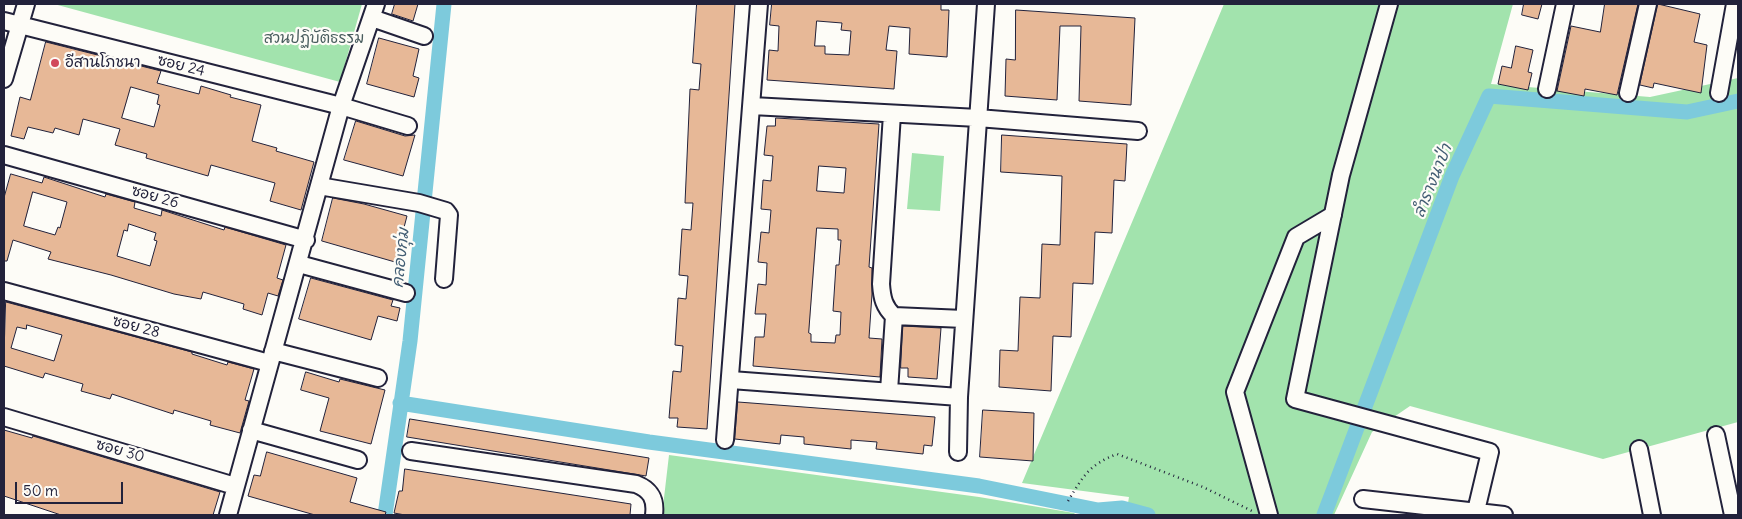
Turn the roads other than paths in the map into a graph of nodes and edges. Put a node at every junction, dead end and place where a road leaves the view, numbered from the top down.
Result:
1 (26, 4) edge
2 (759, 4) edge
3 (986, 4) edge
4 (1389, 4) edge
5 (1564, 4) edge
6 (1648, 4) edge
7 (1735, 4) edge
8 (374, 11) edge
9 (4, 20) edge
10 (20, 25) junction
11 (424, 36) dead end
12 (4, 80) edge
13 (1547, 90) dead end
14 (1719, 92) dead end
15 (1628, 93) dead end
16 (341, 106) junction
17 (752, 106) junction
18 (892, 114) junction
19 (978, 118) junction
20 (408, 126) dead end
21 (1138, 131) dead end
22 (4, 155) edge
23 (319, 186) junction
24 (1333, 215) junction
25 (306, 240) junction
26 (299, 264) junction
27 (444, 279) dead end
28 (4, 291) edge
29 (406, 293) dead end
30 (894, 316) junction
31 (964, 319) junction
32 (271, 357) junction
33 (378, 378) dead end
34 (731, 380) junction
35 (888, 392) junction
36 (960, 397) junction
37 (4, 417) edge
38 (250, 430) junction
39 (1716, 435) dead end
40 (725, 440) dead end
41 (1639, 449) dead end
42 (411, 451) dead end
43 (958, 452) dead end
44 (358, 460) dead end
45 (235, 486) junction
46 (1363, 499) dead end
47 (1476, 514) edge
48 (228, 515) edge
49 (654, 515) edge
50 (1269, 515) edge
51 (1504, 515) edge
52 (1652, 515) edge
53 (1733, 515) edge

1 - 10 street
2 - 17 street
3 - 19 street
4 - 24 street
5 - 13 street
6 - 15 street
7 - 14 street
8 - 11 street
8 - 16 street
9 - 10 street, ซอย 24
10 - 12 street
10 - 16 street, ซอย 24
16 - 20 street, ซอย 24
16 - 23 street
17 - 18 street
17 - 34 street
18 - 19 street
18 - 30 street
19 - 21 street
19 - 31 street
22 - 25 street, ซอย 26
23 - 25 street
23 - 27 street
24 - 47 street
24 - 50 street
25 - 26 street
26 - 29 street
26 - 32 street
28 - 32 street, ซอย 28
30 - 31 street
30 - 35 street
31 - 36 street
32 - 33 street, ซอย 28
32 - 38 street
34 - 35 street
34 - 40 street
35 - 36 street
36 - 43 street
37 - 45 street, ซอย 30
38 - 44 street
38 - 45 street
39 - 53 street
41 - 52 street
42 - 49 street
45 - 48 street
46 - 47 street
47 - 51 street

